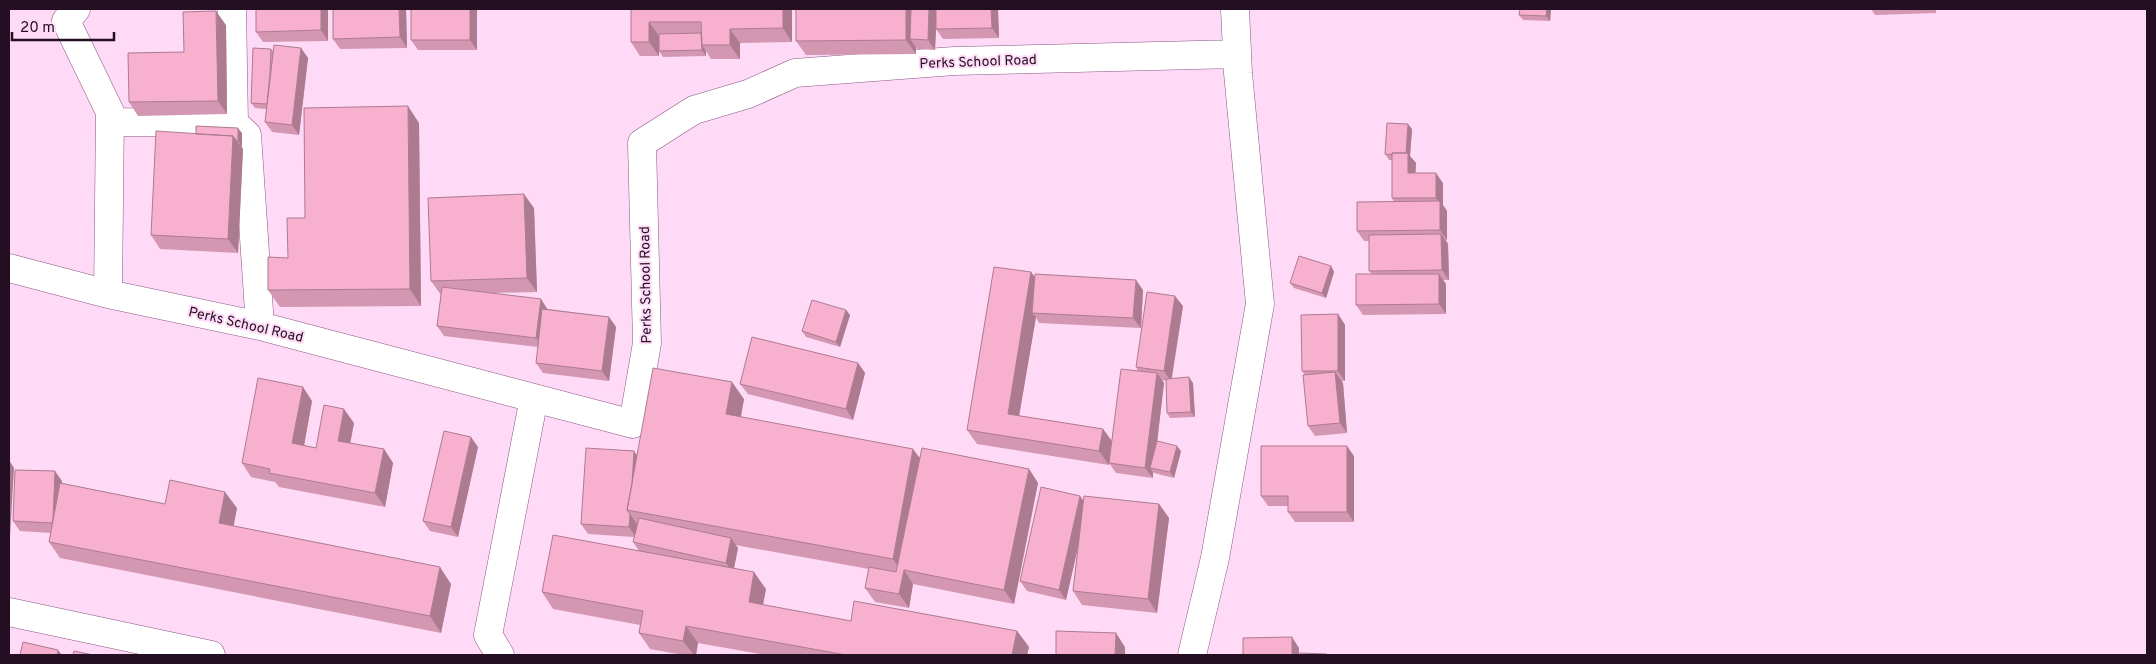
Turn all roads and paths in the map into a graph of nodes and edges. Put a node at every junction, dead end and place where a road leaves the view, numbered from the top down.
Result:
1 (76, 9) edge
2 (232, 9) edge
3 (1235, 9) edge
4 (1237, 54) junction
5 (110, 122) junction
6 (234, 122) junction
7 (9, 268) edge
8 (108, 294) junction
9 (260, 326) junction
10 (534, 398) junction
11 (9, 612) edge
12 (211, 655) edge
13 (500, 655) edge
14 (1192, 655) edge

1 - 5 street
2 - 6 street
3 - 4 street
4 - 10 street, Perks School Road
4 - 14 street
5 - 6 street
5 - 8 street
6 - 9 street
7 - 8 street, Perks School Road
8 - 9 street, Perks School Road
9 - 10 street, Perks School Road
10 - 13 street
11 - 12 street

